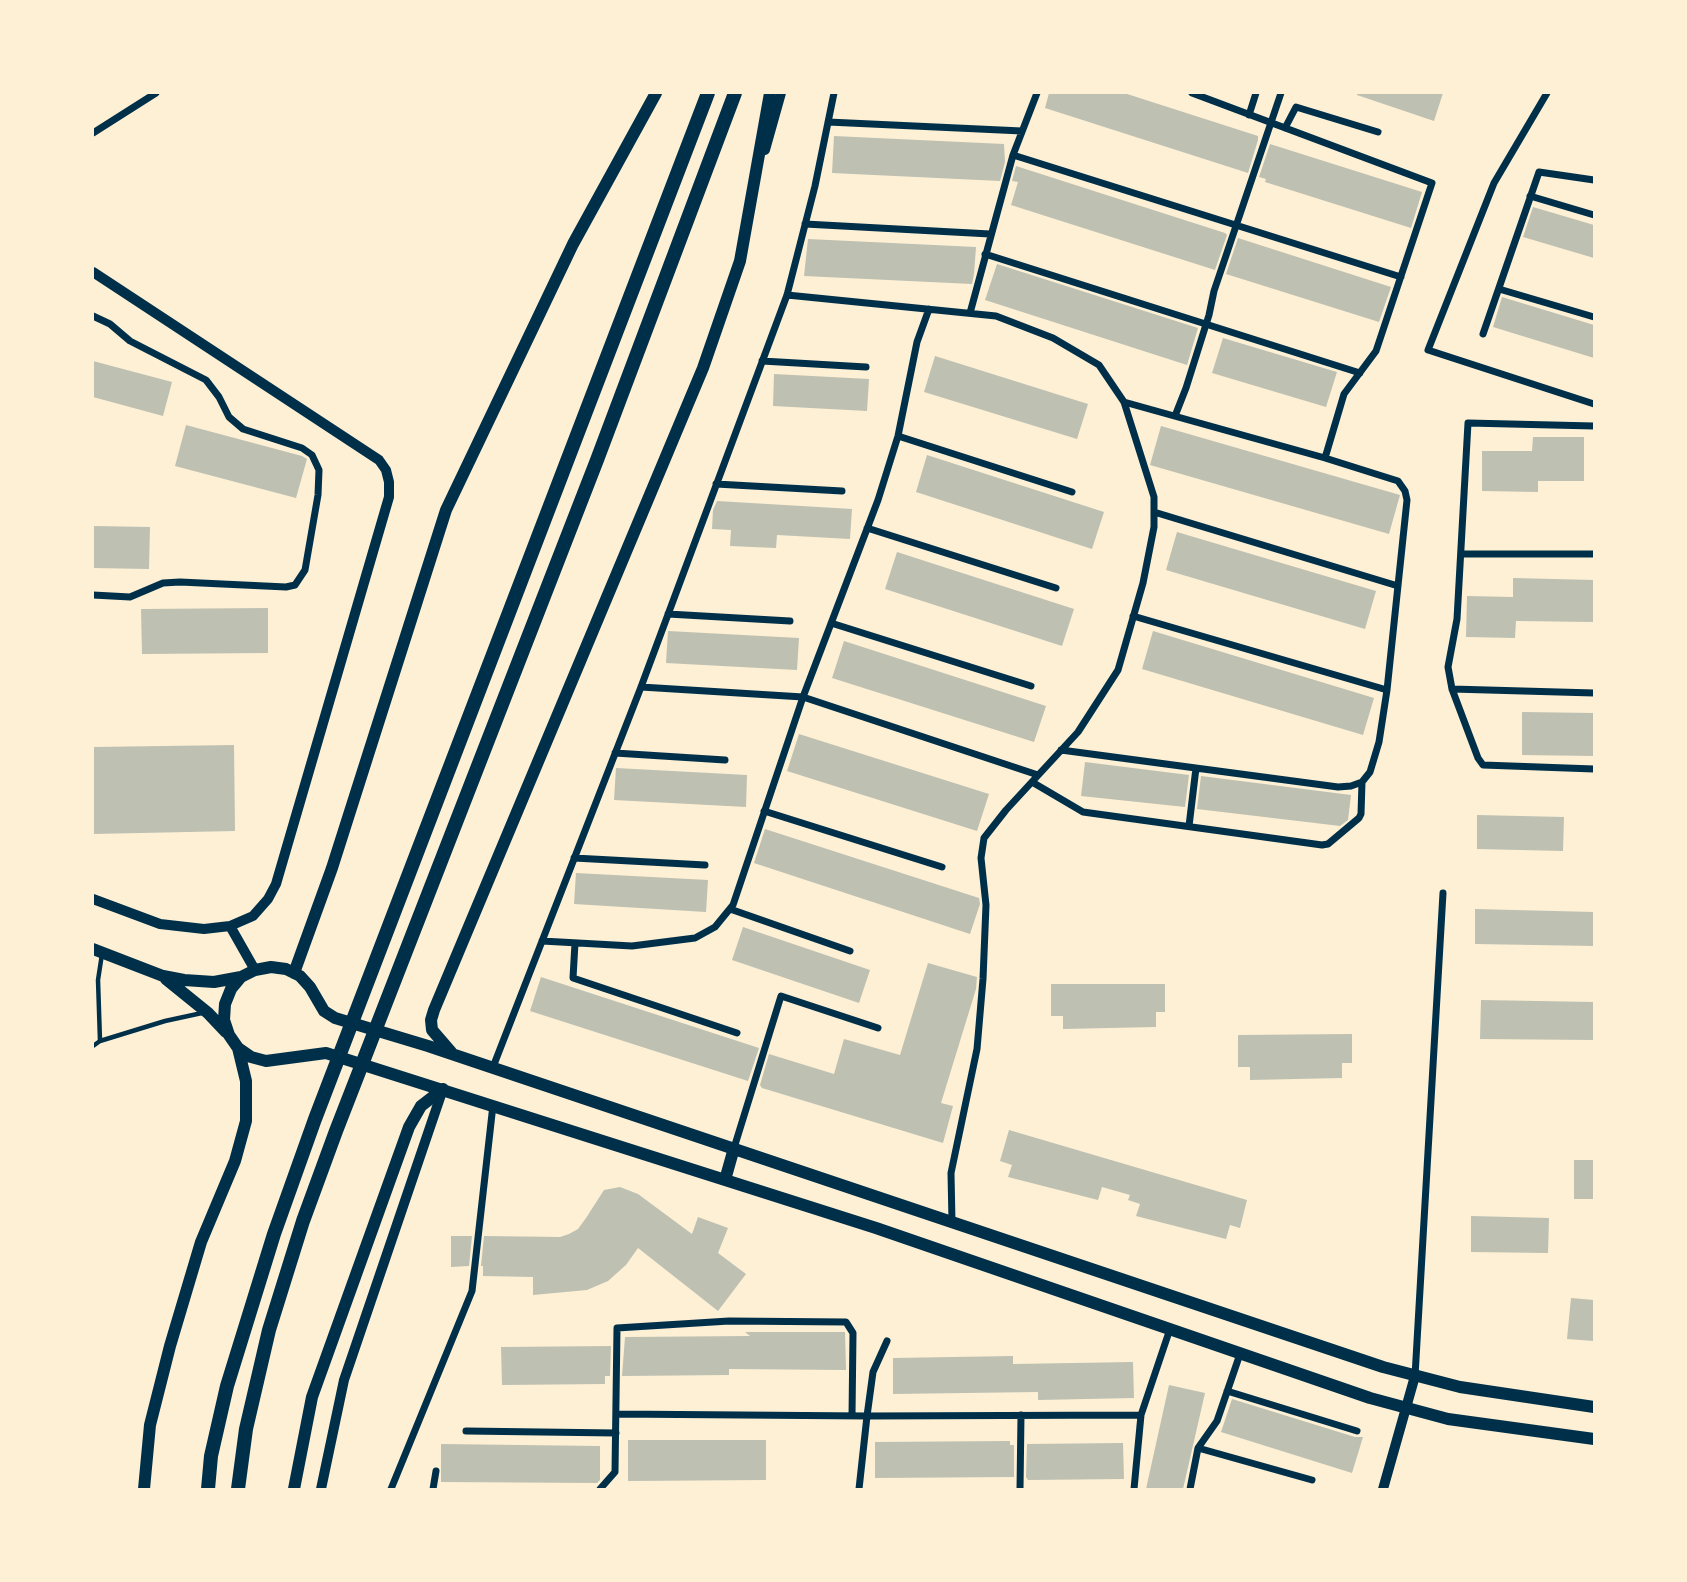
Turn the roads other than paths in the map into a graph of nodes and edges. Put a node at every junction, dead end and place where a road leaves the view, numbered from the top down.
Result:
1 (156, 93) edge
2 (656, 93) edge
3 (708, 93) edge
4 (735, 93) edge
5 (770, 93) edge
6 (781, 93) edge
7 (834, 93) edge
8 (1037, 93) edge
9 (1192, 93) edge
10 (1256, 93) edge
11 (1281, 93) edge
12 (1547, 93) edge
13 (1249, 115) junction
14 (828, 122) junction
15 (1270, 123) junction
16 (1284, 128) junction
17 (1022, 131) junction
18 (1378, 132) dead end
19 (93, 133) edge
20 (1013, 155) junction
21 (1594, 180) edge
22 (1530, 196) junction
23 (751, 198) junction
24 (1594, 215) edge
25 (805, 224) junction
26 (1236, 225) junction
27 (990, 234) junction
28 (985, 254) junction
29 (93, 272) edge
30 (1401, 277) junction
31 (1499, 289) junction
32 (787, 295) junction
33 (929, 309) junction
34 (970, 313) junction
35 (93, 316) edge
36 (1594, 317) edge
37 (1206, 325) junction
38 (1483, 334) dead end
39 (762, 362) junction
40 (866, 367) dead end
41 (1360, 373) junction
42 (1124, 402) junction
43 (1594, 404) edge
44 (1175, 416) junction
45 (1594, 426) edge
46 (898, 436) junction
47 (1325, 458) junction
48 (716, 484) junction
49 (842, 491) dead end
50 (1072, 492) dead end
51 (1154, 512) junction
52 (867, 528) junction
53 (1461, 554) junction
54 (1594, 554) edge
55 (1398, 586) junction
56 (1056, 588) dead end
57 (93, 595) edge
58 (668, 614) junction
59 (1133, 616) junction
60 (790, 621) dead end
61 (831, 623) junction
62 (1031, 686) dead end
63 (641, 687) junction
64 (1452, 689) junction
65 (1388, 690) junction
66 (1594, 693) edge
67 (803, 697) junction
68 (1061, 750) junction
69 (615, 753) junction
70 (725, 760) dead end
71 (1196, 768) junction
72 (1594, 769) edge
73 (1038, 775) junction
74 (1032, 782) junction
75 (1362, 782) junction
76 (764, 811) junction
77 (1189, 826) junction
78 (574, 858) junction
79 (705, 865) dead end
80 (943, 867) dead end
81 (1443, 893) dead end
82 (93, 899) edge
83 (730, 909) junction
84 (230, 926) junction
85 (542, 942) junction
86 (575, 943) junction
87 (98, 951) edge
88 (850, 951) dead end
89 (255, 970) junction
90 (294, 973) junction
91 (163, 976) junction
92 (241, 977) junction
93 (208, 1013) junction
94 (878, 1028) dead end
95 (737, 1033) dead end
96 (229, 1035) junction
97 (100, 1041) junction
98 (93, 1046) edge
99 (238, 1048) junction
100 (454, 1054) junction
101 (493, 1068) junction
102 (443, 1089) junction
103 (493, 1105) junction
104 (734, 1148) junction
105 (725, 1180) junction
106 (952, 1223) junction
107 (1170, 1329) junction
108 (887, 1341) dead end
109 (1240, 1354) junction
110 (1415, 1376) junction
111 (1227, 1391) junction
112 (1594, 1407) edge
113 (1406, 1408) junction
114 (616, 1414) junction
115 (1021, 1415) junction
116 (1141, 1415) junction
117 (852, 1416) junction
118 (867, 1416) junction
119 (466, 1430) dead end
120 (1357, 1431) dead end
121 (616, 1433) junction
122 (1594, 1439) edge
123 (1198, 1448) junction
124 (436, 1471) dead end
125 (1312, 1480) dead end
126 (144, 1489) edge
127 (208, 1489) edge
128 (238, 1489) edge
129 (294, 1489) edge
130 (321, 1489) edge
131 (391, 1489) edge
132 (433, 1489) edge
133 (600, 1489) edge
134 (859, 1489) edge
135 (1020, 1489) edge
136 (1134, 1489) edge
137 (1190, 1489) edge
138 (1383, 1489) edge

1 - 19 street
2 - 90 main road
3 - 127 highway
4 - 128 highway
5 - 23 main road
6 - 23 street
7 - 14 street
8 - 17 street
9 - 13 street
10 - 13 street
11 - 15 street
12 - 43 street
13 - 15 street
14 - 17 street
14 - 25 street
15 - 16 street
15 - 26 street
16 - 18 street
16 - 30 street
17 - 20 street
20 - 26 street
20 - 27 street
21 - 22 street
22 - 24 street
22 - 31 street
23 - 100 main road
25 - 27 street
25 - 32 street
26 - 30 street
26 - 37 street
27 - 28 street
28 - 34 street
28 - 37 street
29 - 84 street
30 - 41 street
31 - 36 street
31 - 38 street
32 - 33 street
32 - 39 street
33 - 34 street
33 - 46 street
34 - 42 street
35 - 57 street
37 - 41 street
37 - 44 street
39 - 40 street
39 - 48 street
41 - 47 street
42 - 44 street
42 - 51 street
44 - 47 street
45 - 53 street
46 - 50 street
46 - 52 street
47 - 55 street
48 - 49 street
48 - 58 street
51 - 55 street
51 - 59 street
52 - 56 street
52 - 61 street
53 - 54 street
53 - 64 street
55 - 65 street
58 - 60 street
58 - 63 street
59 - 65 street
59 - 68 street
61 - 62 street
61 - 67 street
63 - 67 street
63 - 69 street
64 - 66 street
64 - 72 street
65 - 75 street
67 - 73 street
67 - 76 street
68 - 71 street
68 - 73 street
69 - 70 street
69 - 78 street
71 - 75 street
71 - 77 street
73 - 74 street
74 - 77 street
74 - 106 street
75 - 77 street
76 - 80 street
76 - 83 street
78 - 79 street
78 - 85 street
81 - 110 street
82 - 84 street
83 - 86 street
83 - 88 street
84 - 89 street
85 - 86 street
85 - 101 street
86 - 95 street
87 - 91 main road
87 - 97 lane
89 - 90 main road
89 - 92 main road
90 - 100 main road
91 - 92 main road
91 - 93 main road
92 - 96 main road
93 - 96 main road
93 - 97 lane
94 - 104 street
96 - 99 main road
97 - 98 lane
99 - 102 main road
99 - 126 main road
100 - 101 main road
101 - 104 main road
102 - 103 main road
102 - 129 main road
102 - 130 street
103 - 105 main road
103 - 131 street
104 - 105 main road
104 - 106 main road
105 - 107 main road
106 - 110 main road
107 - 109 main road
107 - 116 street
108 - 118 street
109 - 111 street
109 - 113 main road
110 - 112 main road
110 - 113 street
111 - 120 street
111 - 123 street
113 - 122 main road
113 - 138 street
114 - 117 street
114 - 117 street
114 - 121 street
115 - 116 street
115 - 118 street
115 - 135 street
116 - 136 street
117 - 118 street
118 - 134 street
119 - 121 street
121 - 133 street
123 - 125 street
123 - 137 street
124 - 132 street

